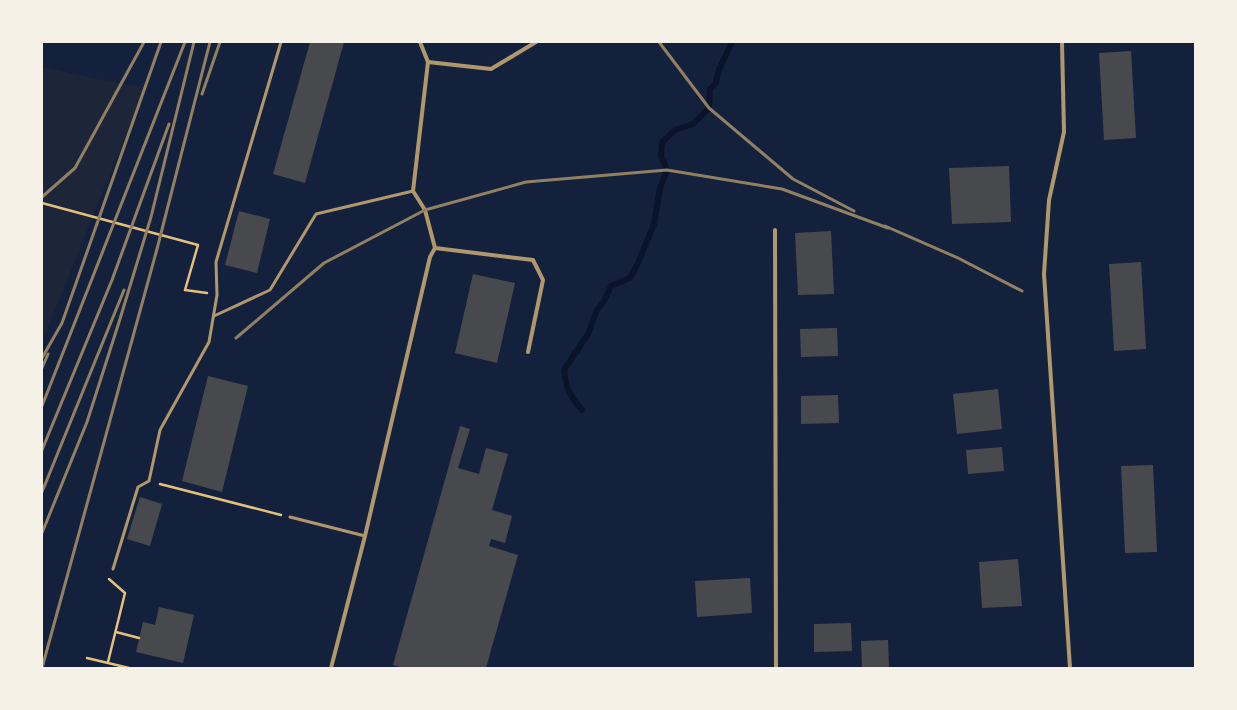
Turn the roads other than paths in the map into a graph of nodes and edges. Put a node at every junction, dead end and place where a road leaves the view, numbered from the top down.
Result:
1 (281, 42) edge
2 (420, 42) edge
3 (536, 42) edge
4 (1062, 42) edge
5 (428, 62) junction
6 (413, 191) junction
7 (775, 230) dead end
8 (435, 248) junction
9 (214, 316) junction
10 (528, 352) dead end
11 (290, 517) road end
12 (365, 536) junction
13 (113, 569) road end
14 (331, 668) edge
15 (776, 668) edge
16 (1070, 668) edge

1 - 9 lane
2 - 5 street
3 - 5 street
4 - 16 street
5 - 6 street
6 - 8 street
6 - 9 lane
7 - 15 street
8 - 10 street
8 - 12 street
9 - 13 lane
11 - 12 lane
12 - 14 street

